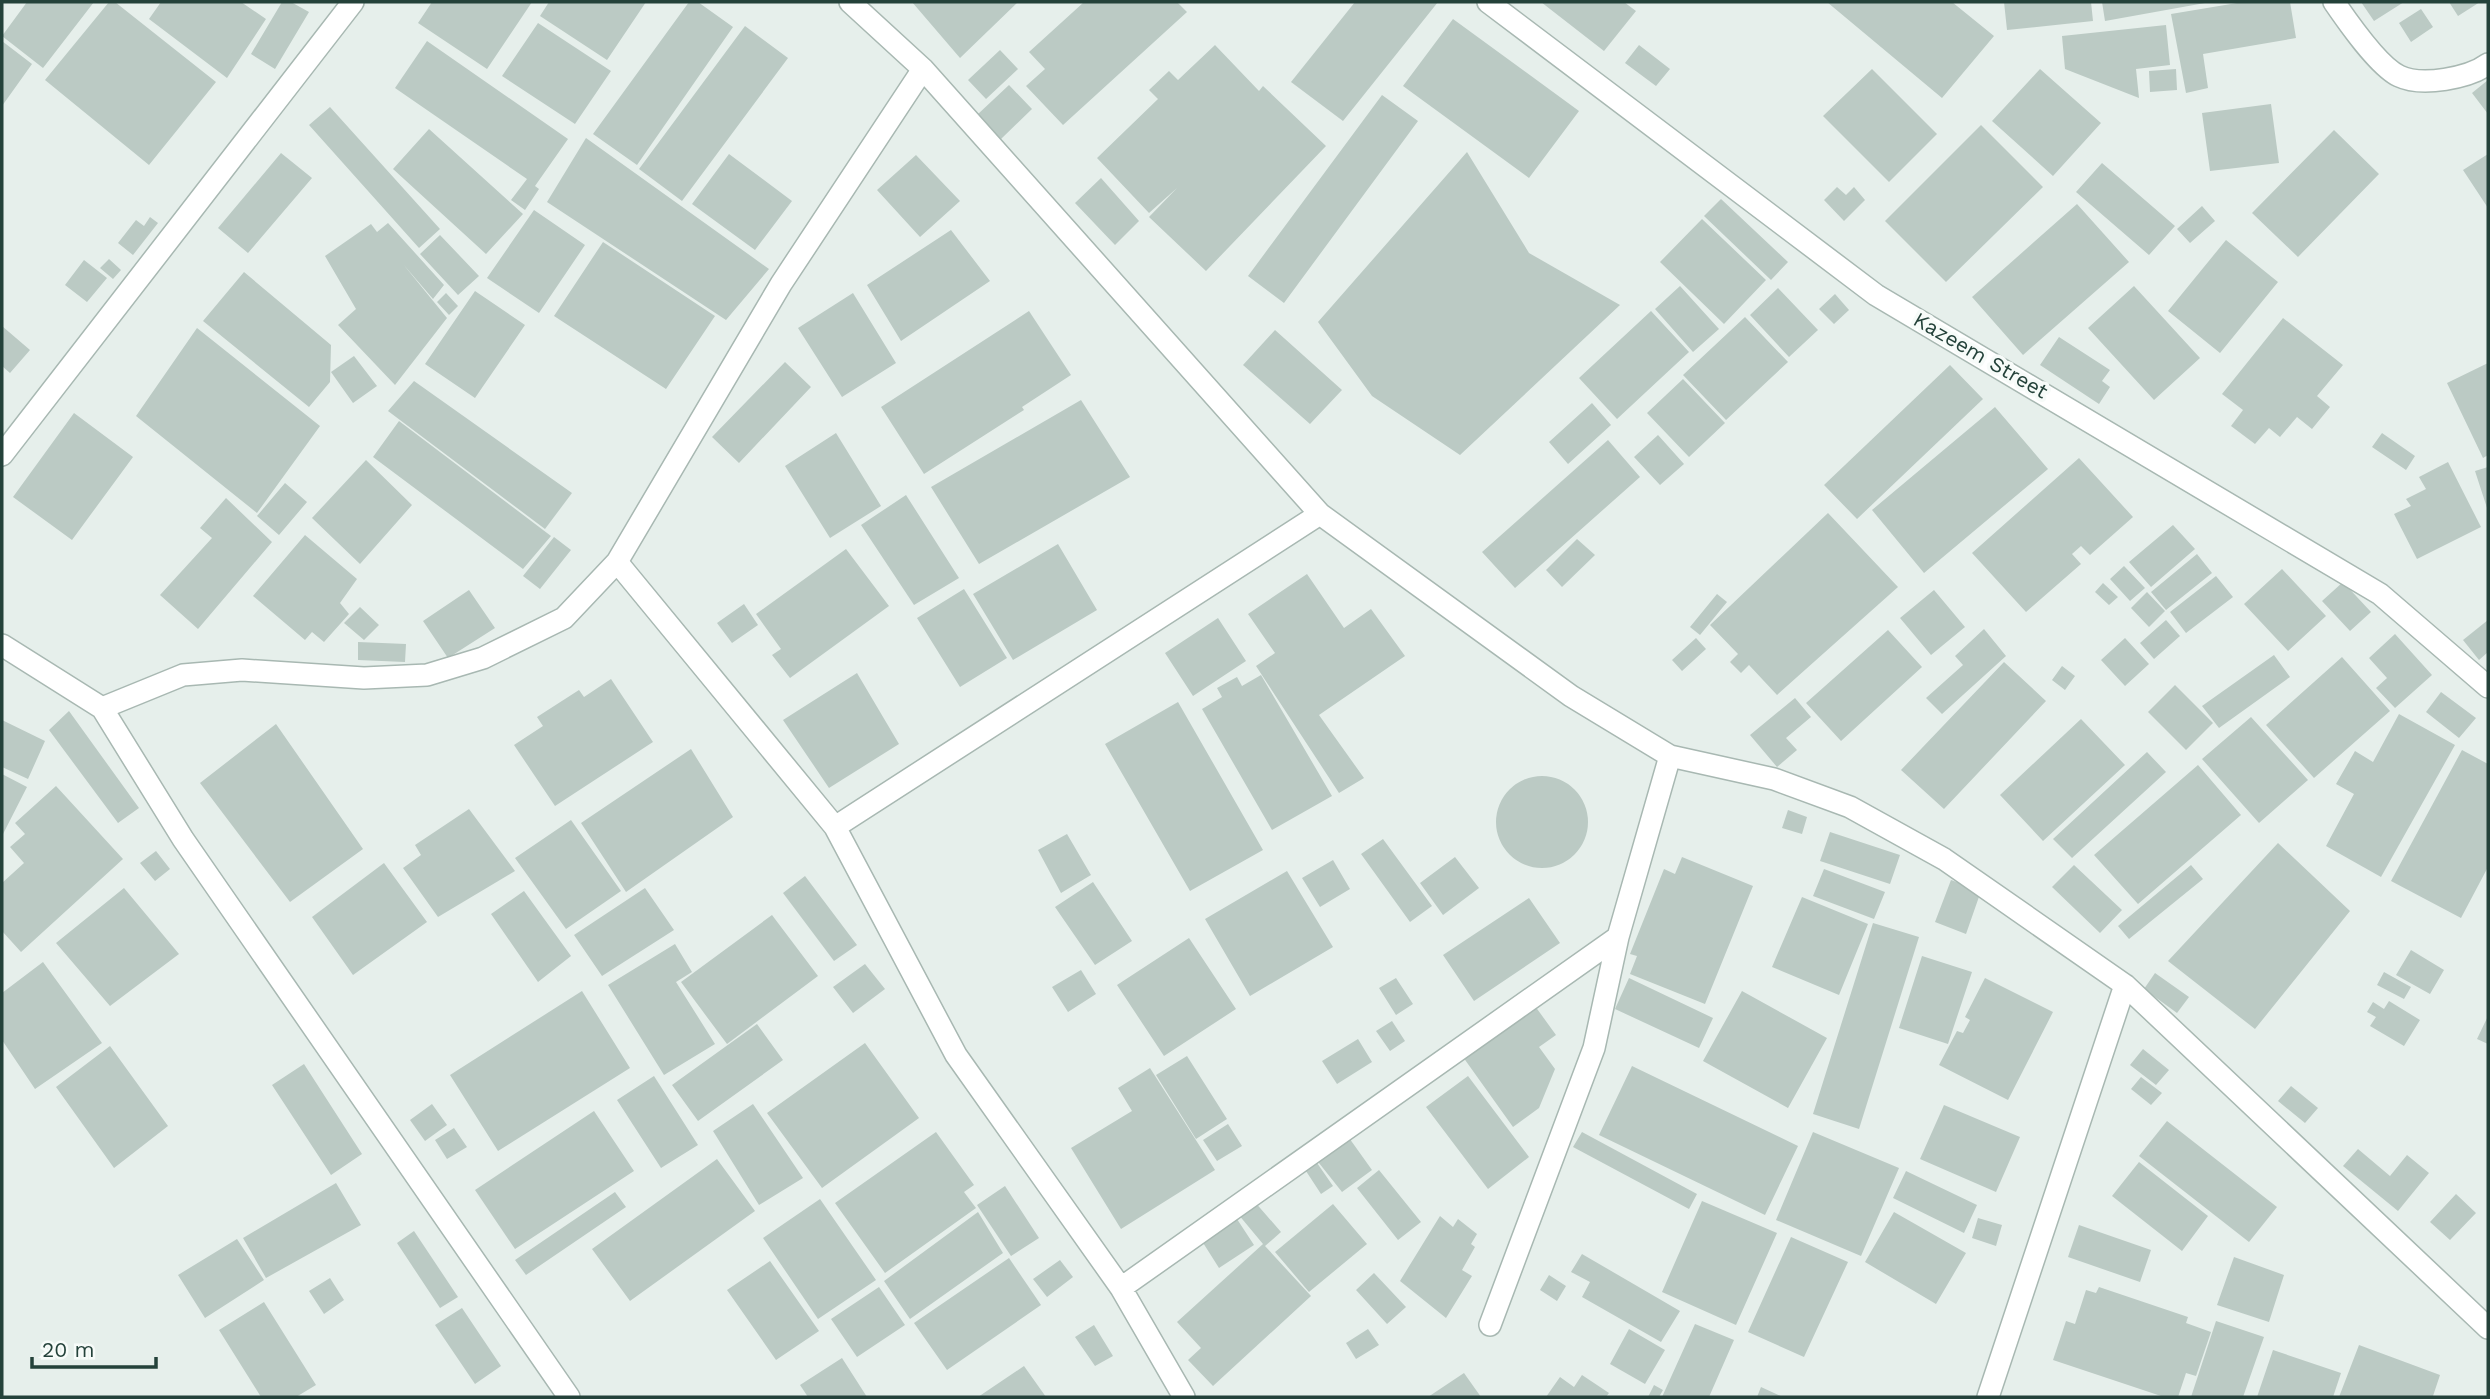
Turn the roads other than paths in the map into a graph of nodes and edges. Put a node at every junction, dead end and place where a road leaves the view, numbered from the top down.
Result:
1 (353, 2) edge
2 (850, 2) edge
3 (1488, 2) edge
4 (2334, 2) edge
5 (2488, 64) edge
6 (923, 69) junction
7 (2, 455) edge
8 (1320, 514) junction
9 (617, 562) junction
10 (2, 645) edge
11 (2488, 687) edge
12 (102, 708) junction
13 (1670, 756) junction
14 (835, 827) junction
15 (1618, 937) junction
16 (2125, 985) junction
17 (1121, 1288) junction
18 (1490, 1325) dead end
19 (2488, 1328) edge
20 (569, 1397) edge
21 (1184, 1397) edge
22 (1988, 1397) edge

1 - 7 street
2 - 6 street
3 - 11 street, Kazeem Street
4 - 5 street
6 - 8 street
6 - 9 street
8 - 13 street
8 - 14 street
9 - 12 street
9 - 14 street
10 - 12 street
12 - 20 street
13 - 15 street
13 - 16 street
14 - 17 street
15 - 17 street
15 - 18 street
16 - 19 street
16 - 22 street
17 - 21 street

